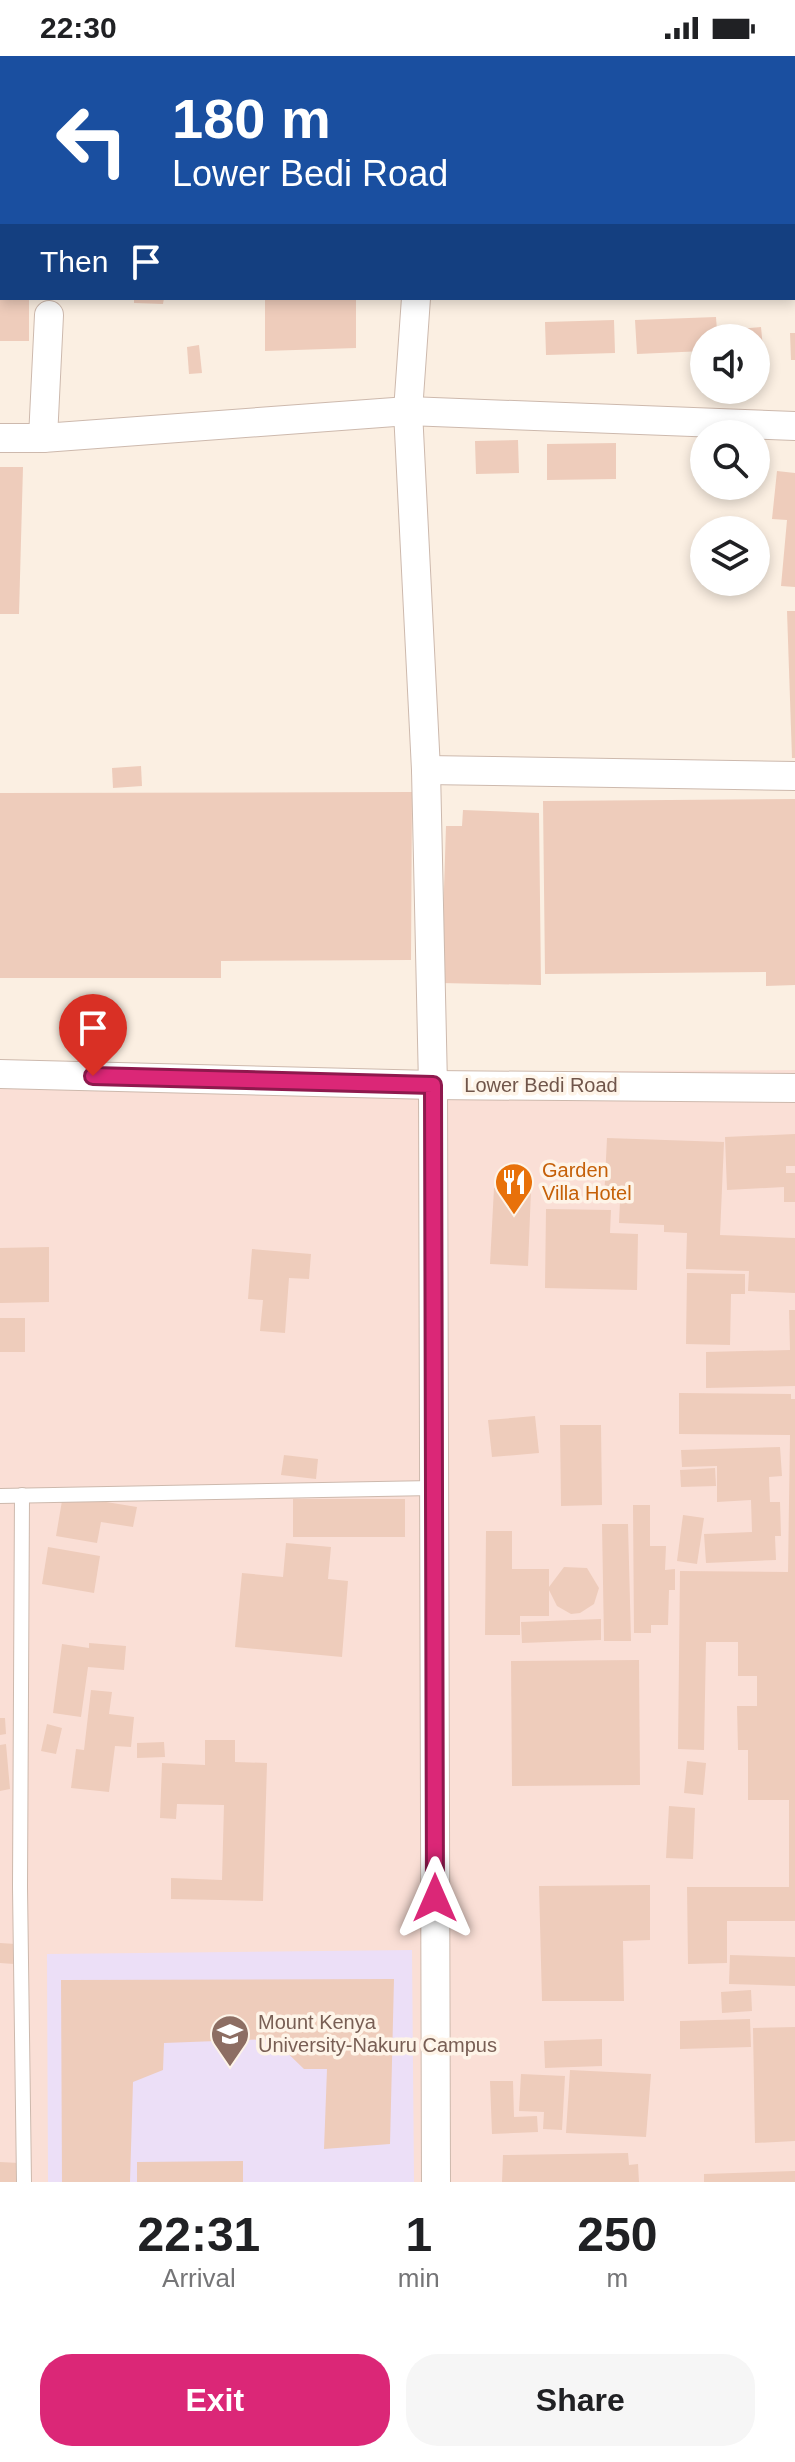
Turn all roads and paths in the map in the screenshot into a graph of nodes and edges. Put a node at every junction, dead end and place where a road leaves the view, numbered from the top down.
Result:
1 (416, 300) edge
2 (49, 315) dead end
3 (408, 411) junction
4 (795, 426) edge
5 (0, 438) edge
6 (43, 438) junction
7 (426, 770) junction
8 (795, 776) edge
9 (0, 1074) edge
10 (433, 1085) junction
11 (795, 1088) edge
12 (433, 1488) junction
13 (22, 1495) junction
14 (0, 1496) edge
15 (24, 2182) edge
16 (436, 2182) edge

1 - 3 street
2 - 6 street
3 - 4 street
3 - 6 street
3 - 7 street
5 - 6 street
7 - 8 street
7 - 10 street
9 - 10 street, Lower Bedi Road
10 - 11 street, Lower Bedi Road
10 - 12 street
12 - 13 lane
12 - 16 street
13 - 14 lane
13 - 15 lane

